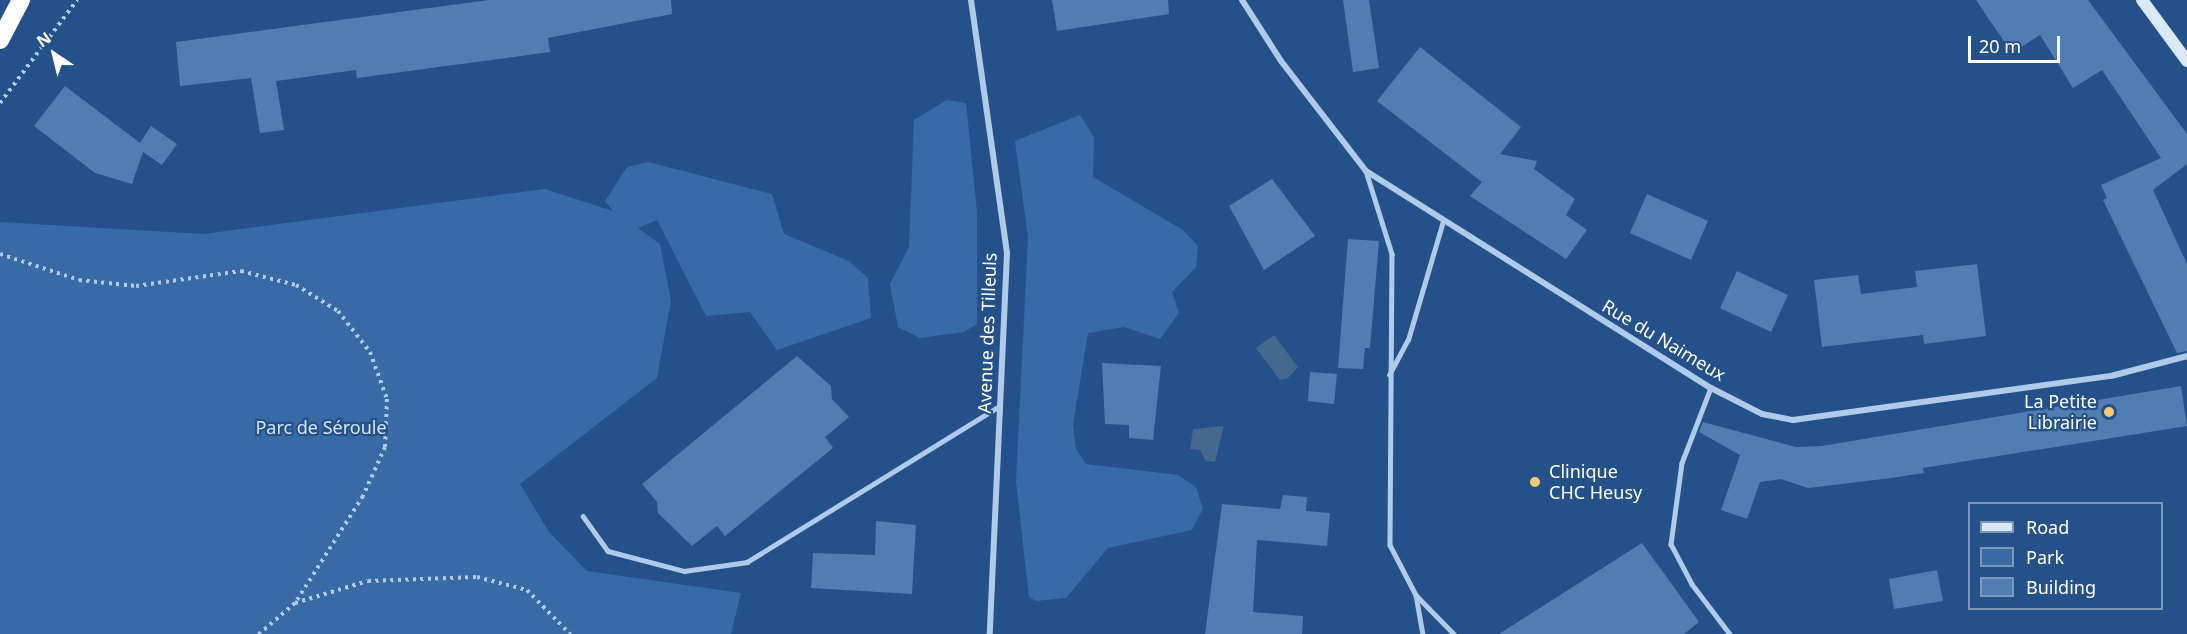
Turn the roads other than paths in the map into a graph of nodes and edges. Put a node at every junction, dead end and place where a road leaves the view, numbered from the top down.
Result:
1 (21, 0) edge
2 (971, 0) edge
3 (1242, 0) edge
4 (2142, 0) edge
5 (0, 40) edge
6 (2187, 62) edge
7 (1366, 171) junction
8 (1443, 221) junction
9 (2187, 356) edge
10 (1389, 375) junction
11 (1711, 388) junction
12 (1000, 406) junction
13 (583, 516) dead end
14 (1416, 595) junction
15 (990, 634) edge
16 (1422, 634) edge
17 (1454, 634) edge
18 (1730, 634) edge

1 - 5 highway
2 - 12 street, Avenue des Tilleuls
3 - 7 street, Rue du Naimeux
4 - 6 main road
7 - 8 street, Rue du Naimeux
7 - 10 lane
8 - 10 lane
8 - 11 street, Rue du Naimeux
9 - 11 street, Rue du Naimeux
10 - 14 lane
11 - 18 lane
12 - 13 lane
12 - 15 street, Avenue des Tilleuls
14 - 16 lane
14 - 17 lane

